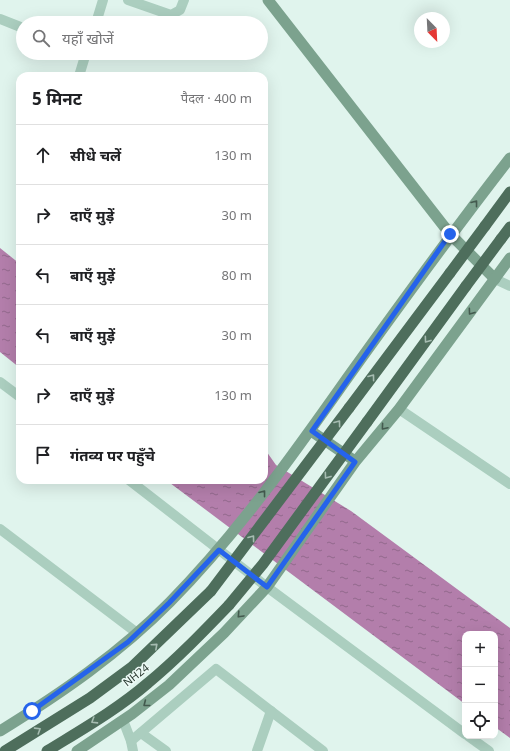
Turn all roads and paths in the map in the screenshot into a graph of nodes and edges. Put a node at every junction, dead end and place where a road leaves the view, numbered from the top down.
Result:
1 (103, 0) edge
2 (128, 0) edge
3 (184, 0) edge
4 (268, 0) edge
5 (98, 16) edge
6 (0, 19) edge
7 (16, 25) edge
8 (85, 60) edge
9 (83, 72) edge
10 (510, 158) edge
11 (510, 192) edge
12 (510, 227) edge
13 (450, 234) junction
14 (510, 258) edge
15 (495, 279) junction
16 (510, 286) edge
17 (0, 382) edge
18 (16, 394) edge
19 (399, 409) junction
20 (312, 431) junction
21 (355, 462) junction
22 (134, 484) edge
23 (510, 484) edge
24 (0, 529) edge
25 (219, 550) junction
26 (267, 587) junction
27 (137, 633) junction
28 (271, 711) junction
29 (123, 720) junction
30 (0, 731) edge
31 (462, 732) edge
32 (141, 733) junction
33 (472, 739) edge
34 (132, 746) edge
35 (320, 750) edge
36 (5, 751) edge
37 (47, 751) edge
38 (77, 751) edge
39 (166, 751) edge
40 (257, 751) edge
41 (489, 751) edge

1 - 5 street
2 - 3 street
4 - 13 main road
6 - 7 street
8 - 9 street
13 -> 10 main road
36 -> 11 highway, bridge
12 -> 37 highway, NH24, bridge
13 - 15 main road
13 - 20 main road
14 - 15 main road
15 - 16 street
15 -> 19 main road
17 - 18 street
19 -> 21 main road
19 - 23 street
20 - 21 main road
25 -> 20 main road
21 - 26 main road
22 - 25 street
24 - 27 street
25 - 26 street
25 - 27 main road
26 -> 29 main road
26 - 31 street
27 - 30 main road
28 - 32 street
28 - 35 street
28 - 40 street
29 - 34 street
29 - 38 main road
32 - 34 street
32 - 39 street
33 - 41 street

